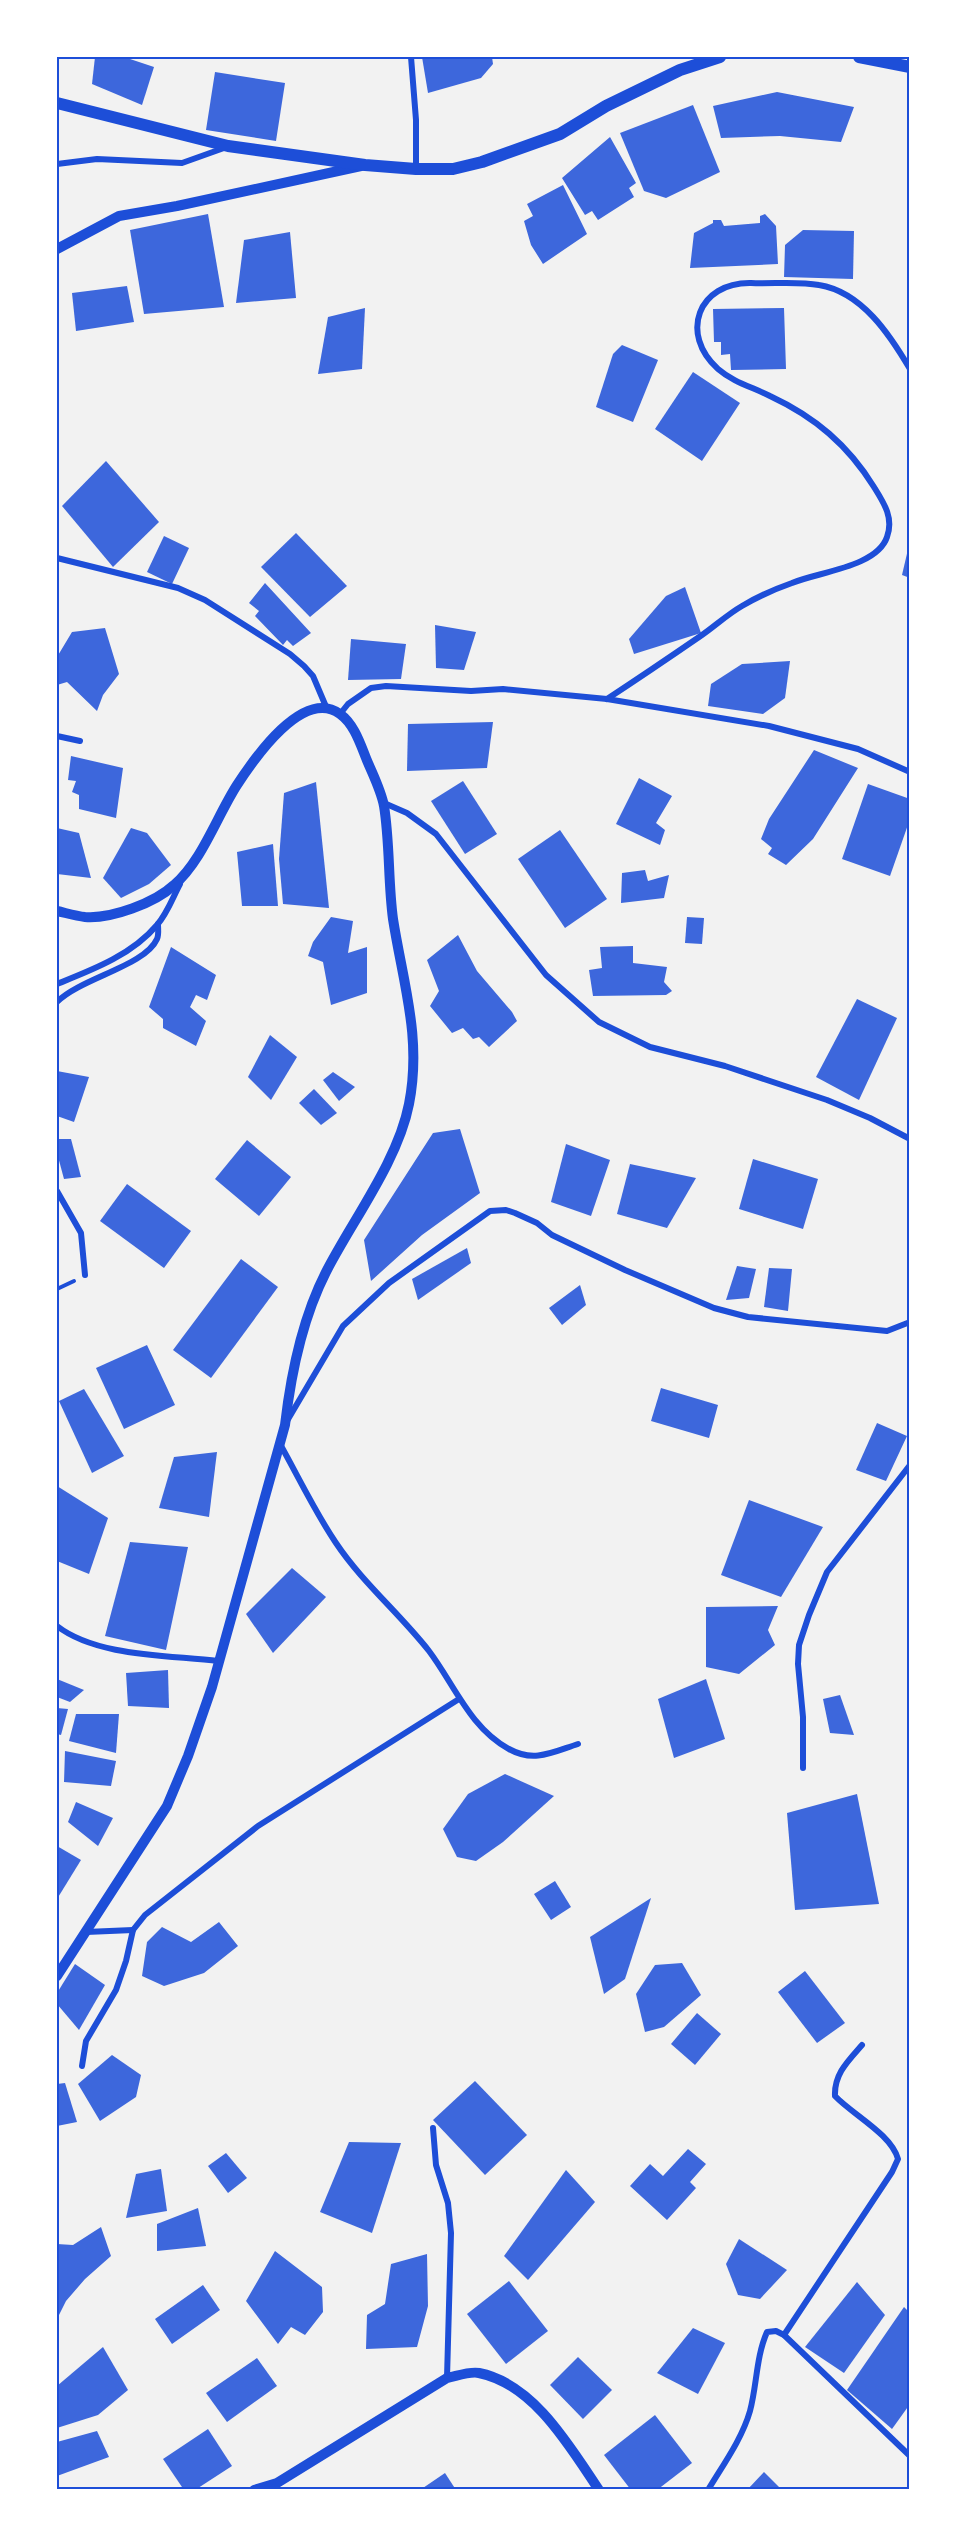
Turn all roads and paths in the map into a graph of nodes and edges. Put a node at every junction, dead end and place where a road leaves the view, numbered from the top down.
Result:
1 (411, 57) edge
2 (720, 57) edge
3 (859, 57) edge
4 (910, 67) edge
5 (57, 103) edge
6 (228, 146) junction
7 (57, 164) edge
8 (365, 165) junction
9 (416, 169) junction
10 (57, 249) edge
11 (910, 369) edge
12 (57, 558) edge
13 (607, 699) junction
14 (327, 709) junction
15 (340, 714) junction
16 (57, 736) edge
17 (80, 741) dead end
18 (910, 772) edge
19 (384, 803) junction
20 (187, 873) junction
21 (57, 911) edge
22 (158, 924) junction
23 (57, 984) edge
24 (57, 1002) edge
25 (910, 1139) edge
26 (57, 1191) edge
27 (85, 1275) dead end
28 (910, 1322) edge
29 (285, 1425) junction
30 (279, 1442) junction
31 (910, 1465) edge
32 (57, 1626) edge
33 (218, 1661) junction
34 (459, 1699) junction
35 (579, 1744) dead end
36 (803, 1768) dead end
37 (133, 1930) junction
38 (86, 1932) junction
39 (57, 1976) edge
40 (862, 2045) dead end
41 (82, 2066) dead end
42 (433, 2128) dead end
43 (784, 2336) junction
44 (447, 2378) junction
45 (910, 2456) edge
46 (254, 2490) edge
47 (599, 2490) edge
48 (708, 2490) edge

1 - 9 street
2 - 9 main road
3 - 4 main road
5 - 6 main road
6 - 7 street
6 - 8 main road
8 - 9 main road
8 - 10 street
11 - 13 street
12 - 14 street
13 - 15 street
13 - 18 street
14 - 15 street
14 - 20 street
15 - 19 street
16 - 17 street
19 - 25 street
19 - 29 street
20 - 21 street
20 - 22 street
22 - 23 street
22 - 24 street
26 - 27 street
28 - 29 street
29 - 30 street
30 - 33 street
30 - 34 street
31 - 36 street
32 - 33 street
33 - 38 street
34 - 35 street
34 - 37 street
37 - 38 street
37 - 41 street
38 - 39 street
40 - 43 street
42 - 44 street
43 - 45 street
43 - 48 street
44 - 46 street
44 - 47 street

